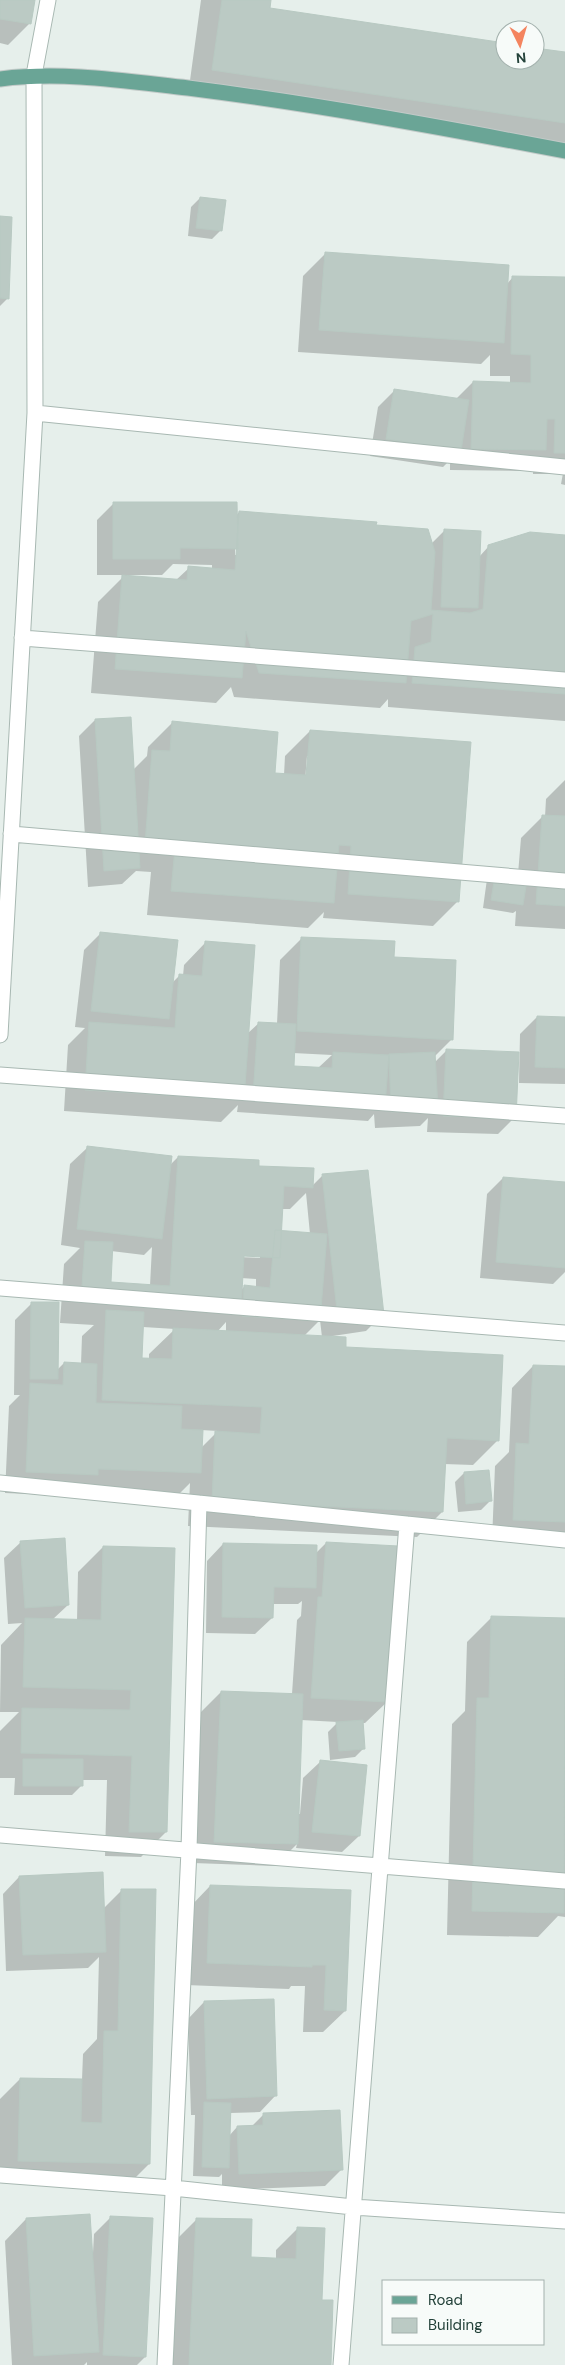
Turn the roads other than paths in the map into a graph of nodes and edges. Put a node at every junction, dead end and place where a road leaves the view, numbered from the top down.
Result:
1 (48, 0) edge
2 (34, 75) junction
3 (0, 79) edge
4 (565, 151) edge
5 (35, 413) junction
6 (565, 467) edge
7 (22, 638) junction
8 (565, 680) edge
9 (11, 834) junction
10 (565, 881) edge
11 (0, 1035) edge
12 (0, 1075) edge
13 (565, 1116) edge
14 (0, 1288) edge
15 (565, 1333) edge
16 (0, 1483) edge
17 (199, 1503) junction
18 (407, 1524) junction
19 (565, 1540) edge
20 (0, 1835) edge
21 (189, 1850) junction
22 (380, 1865) junction
23 (565, 1880) edge
24 (0, 2175) edge
25 (173, 2188) junction
26 (353, 2207) junction
27 (565, 2221) edge
28 (165, 2365) edge
29 (341, 2365) edge

1 - 2 street
2 - 3 main road
2 - 4 main road
2 - 5 street
5 - 6 street
5 - 7 street
7 - 8 street
7 - 9 street
9 - 10 street
9 - 11 street
12 - 13 street
14 - 15 street
16 - 17 street
17 - 18 street
17 - 21 street
18 - 19 street
18 - 22 street
20 - 21 street
21 - 22 street
21 - 25 street
22 - 23 street
22 - 26 street
24 - 25 street
25 - 26 street
25 - 28 street
26 - 27 street
26 - 29 street

